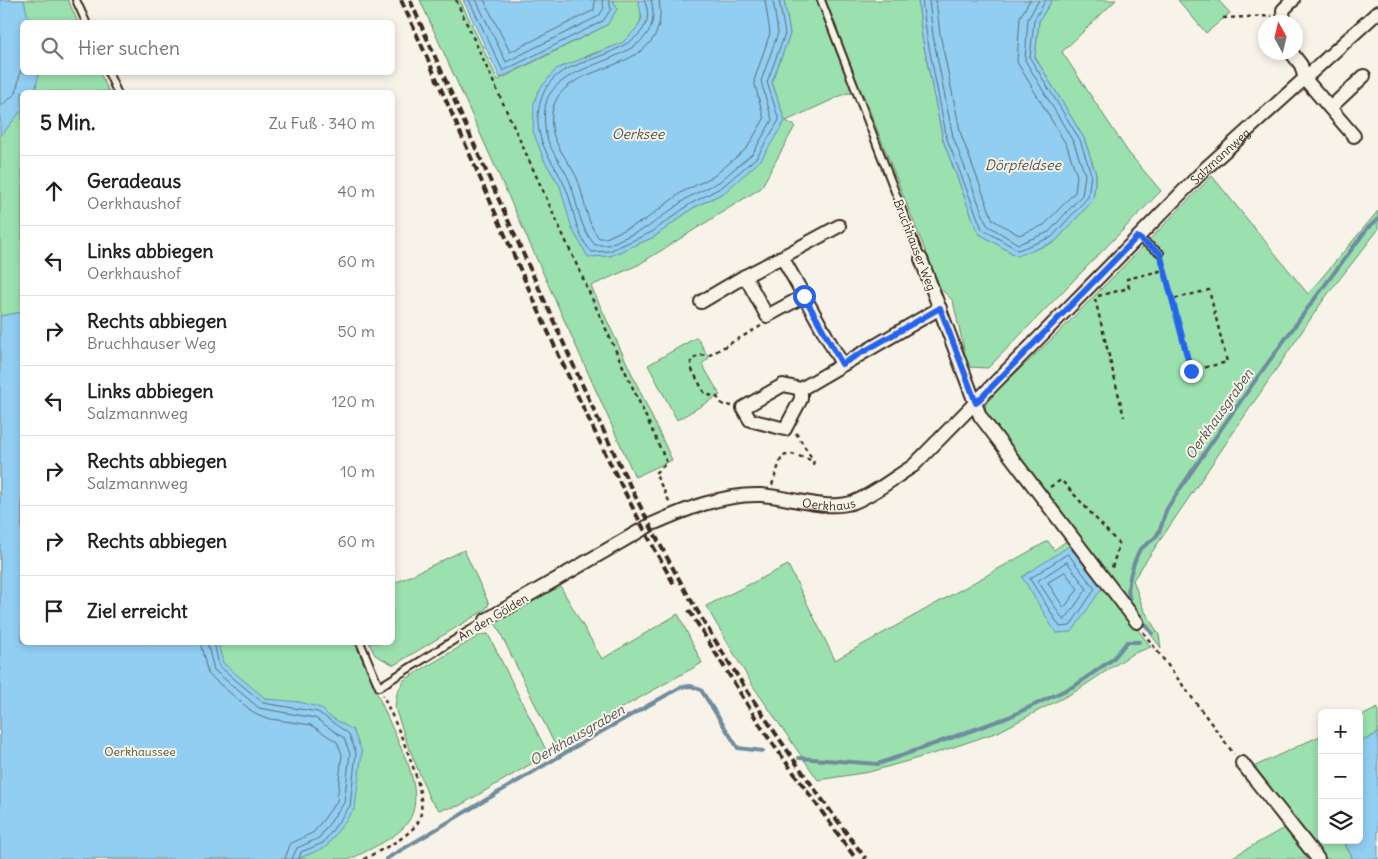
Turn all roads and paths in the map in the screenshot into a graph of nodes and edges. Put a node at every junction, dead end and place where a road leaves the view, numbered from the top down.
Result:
1 (76, 0) edge
2 (456, 0) edge
3 (821, 0) edge
4 (1293, 0) edge
5 (1378, 12) edge
6 (1283, 15) edge
7 (1224, 18) dead end
8 (1258, 19) edge
9 (85, 20) edge
10 (1298, 60) edge
11 (109, 75) edge
12 (1364, 76) dead end
13 (1305, 79) junction
14 (116, 90) edge
15 (1330, 108) junction
16 (1354, 136) dead end
17 (839, 226) dead end
18 (1137, 237) junction
19 (1160, 253) joint
20 (782, 257) junction
21 (921, 259) joint
22 (1164, 270) junction
23 (745, 276) junction
24 (804, 296) junction
25 (1173, 299) junction
26 (701, 302) dead end
27 (940, 308) junction
28 (767, 316) junction
29 (842, 364) junction
30 (801, 389) junction
31 (976, 403) junction
32 (743, 408) junction
33 (1124, 417) dead end
34 (795, 431) dead end
35 (814, 461) junction
36 (812, 467) dead end
37 (777, 470) dead end
38 (1040, 495) junction
39 (671, 505) dead end
40 (650, 525) joint
41 (1107, 584) junction
42 (486, 620) joint
43 (1137, 622) joint
44 (361, 645) edge
45 (379, 687) junction
46 (1242, 763) joint
47 (364, 859) edge
48 (1318, 859) edge

1 - 9 lane
2 - 39 path
3 - 21 lane, Bruchhauser Weg
4 - 6 street
5 - 13 street, Salzmannweg
7 - 8 path
10 - 13 street
11 - 14 lane
12 - 15 street
13 - 15 street
13 - 18 street, Salzmannweg
15 - 16 street
17 - 20 street
18 - 19 lane
18 - 31 street, Salzmannweg
19 - 22 path
20 - 23 street
20 - 24 street
21 - 27 street, Bruchhauser Weg
22 - 25 path
22 - 33 path
23 - 26 street
23 - 28 street
24 - 28 street
24 - 29 street
25 - 25 path
27 - 29 street
27 - 31 street, Bruchhauser Weg
28 - 32 path
29 - 30 street
30 - 32 street
30 - 32 street
31 - 38 street, Bruchhauser Weg
31 - 40 street, Oerkhaus
34 - 35 path
35 - 36 path
35 - 37 path
38 - 41 street, Bruchhauser Weg
38 - 41 path
40 - 42 street, An den Gölden
41 - 43 street, Bruchhauser Weg
42 - 45 lane, An den Gölden
43 - 46 path
44 - 45 lane
45 - 47 path
46 - 48 street

